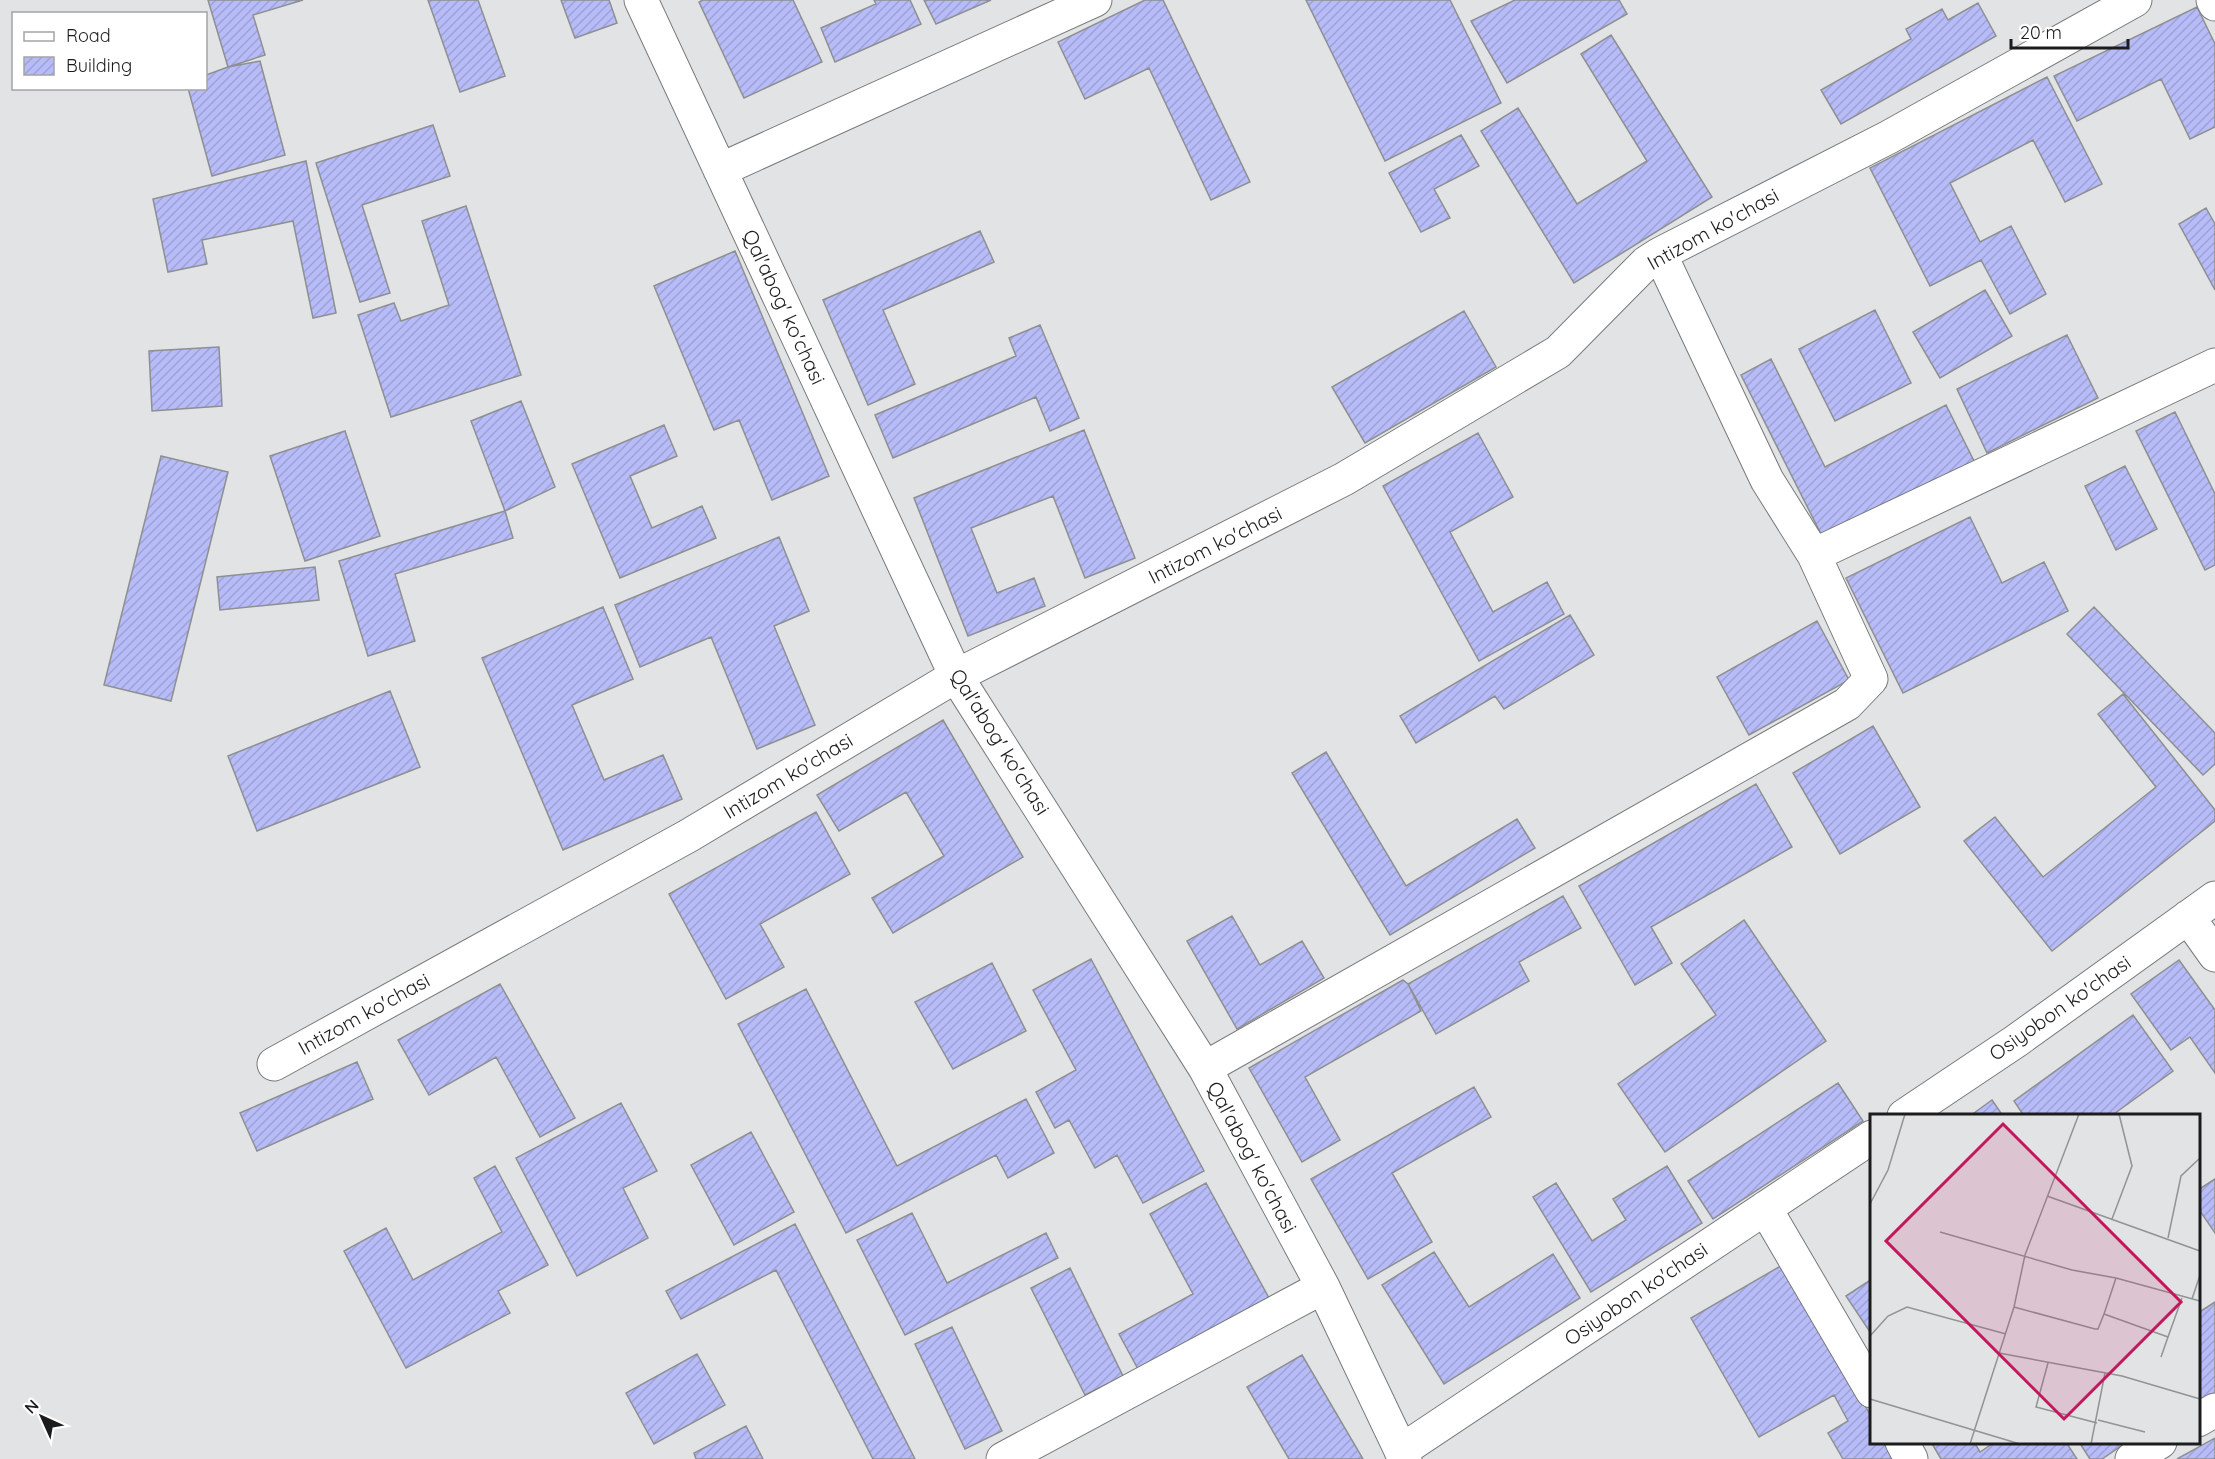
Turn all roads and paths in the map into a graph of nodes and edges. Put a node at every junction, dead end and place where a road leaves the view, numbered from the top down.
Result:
1 (641, 0) edge
2 (1095, 0) edge
3 (2135, 0) edge
4 (720, 170) junction
5 (1660, 254) junction
6 (2215, 365) edge
7 (1814, 555) junction
8 (956, 676) junction
9 (2215, 898) edge
10 (2188, 917) junction
11 (2215, 955) edge
12 (274, 1064) dead end
13 (1205, 1068) junction
14 (1907, 1114) edge
15 (1870, 1138) edge
16 (1765, 1208) junction
17 (1323, 1287) junction
18 (1870, 1388) edge
19 (2215, 1410) edge
20 (2200, 1419) edge
21 (1903, 1444) edge
22 (2158, 1444) edge
23 (1403, 1455) edge
24 (1003, 1459) edge
25 (1911, 1459) edge
26 (2132, 1459) edge

1 - 4 street, Qal'abog' ko'chasi
2 - 4 street
3 - 5 street, Intizom ko'chasi
4 - 8 street, Qal'abog' ko'chasi
5 - 7 street
5 - 8 street, Intizom ko'chasi
6 - 7 street
7 - 13 street
8 - 12 street, Intizom ko'chasi
8 - 13 street, Qal'abog' ko'chasi
9 - 10 street, Osiyobon ko'chasi
10 - 11 street
10 - 14 street, Osiyobon ko'chasi
13 - 17 street, Qal'abog' ko'chasi
15 - 16 street, Osiyobon ko'chasi
16 - 18 street
16 - 23 street, Osiyobon ko'chasi
17 - 23 street, Qal'abog' ko'chasi
17 - 24 street
19 - 20 street
21 - 25 street
22 - 26 street

